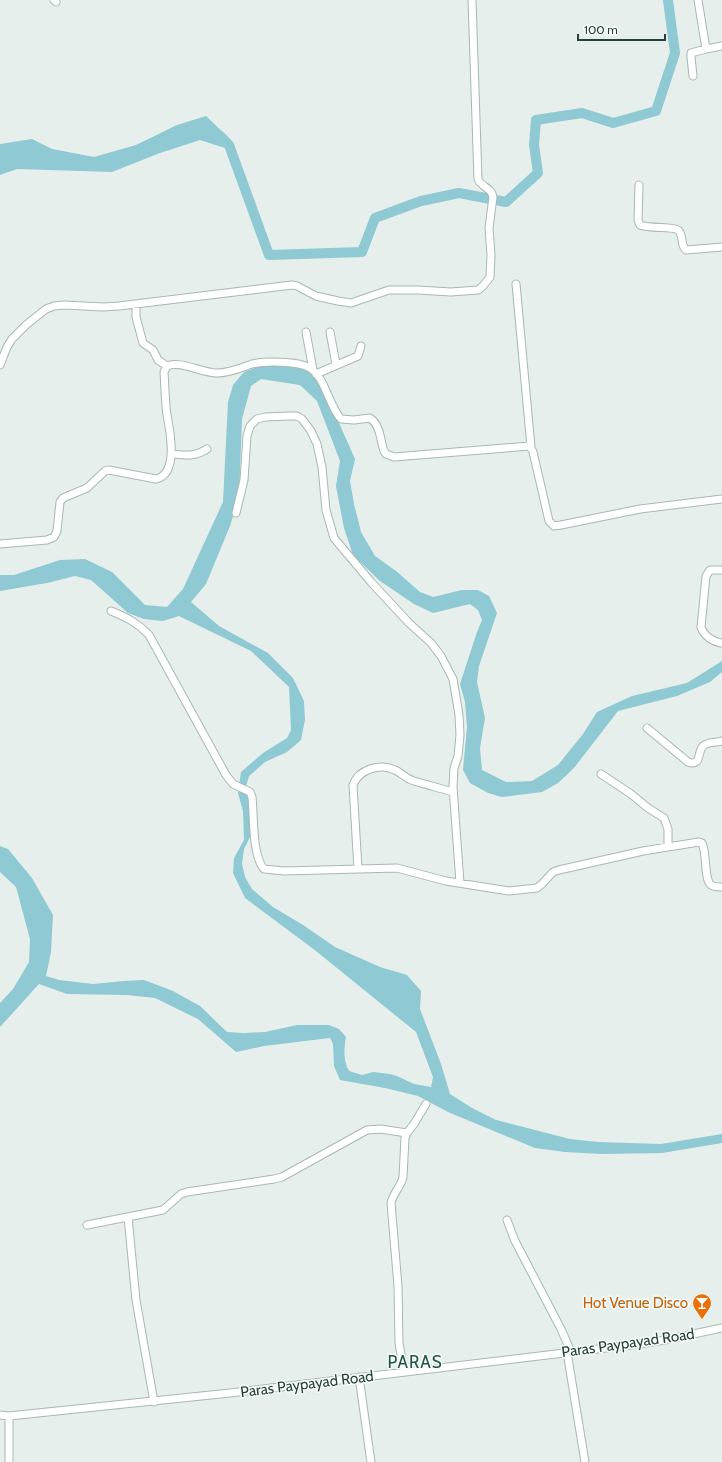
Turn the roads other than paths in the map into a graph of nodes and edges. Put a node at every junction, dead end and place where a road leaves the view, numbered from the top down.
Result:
1 (472, 0) edge
2 (698, 0) edge
3 (722, 46) edge
4 (706, 48) junction
5 (693, 76) dead end
6 (640, 185) dead end
7 (722, 247) edge
8 (516, 284) dead end
9 (136, 305) junction
10 (306, 332) dead end
11 (330, 332) dead end
12 (361, 346) dead end
13 (336, 364) junction
14 (0, 365) edge
15 (167, 366) junction
16 (314, 372) junction
17 (531, 447) junction
18 (207, 448) dead end
19 (171, 454) junction
20 (722, 499) edge
21 (236, 513) dead end
22 (0, 544) edge
23 (722, 570) edge
24 (111, 611) dead end
25 (722, 643) edge
26 (647, 728) dead end
27 (722, 741) edge
28 (601, 774) dead end
29 (453, 792) junction
30 (668, 846) junction
31 (358, 868) junction
32 (460, 883) junction
33 (722, 887) edge
34 (426, 1104) dead end
35 (407, 1133) junction
36 (128, 1217) junction
37 (507, 1220) dead end
38 (86, 1225) dead end
39 (722, 1328) edge
40 (569, 1352) junction
41 (404, 1372) junction
42 (359, 1378) junction
43 (154, 1402) junction
44 (0, 1414) edge
45 (9, 1416) junction
46 (9, 1462) edge
47 (371, 1462) edge
48 (585, 1462) edge

1 - 9 street
2 - 4 street
3 - 4 street
4 - 5 street
6 - 7 street
8 - 17 street
9 - 14 street
9 - 15 street
10 - 16 street
11 - 13 street
12 - 13 street
13 - 16 street
15 - 16 street
15 - 19 street
16 - 17 street
17 - 20 street
18 - 19 street
19 - 22 street
21 - 29 street
23 - 25 street
24 - 31 street
26 - 27 street
28 - 30 street
29 - 31 street
29 - 32 street
30 - 32 street
30 - 33 street
31 - 32 street
34 - 35 street
35 - 36 street
35 - 41 street
36 - 38 street
36 - 43 street
37 - 40 street
39 - 40 street, Paras Paypayad Road
40 - 41 street, Paras Paypayad Road
40 - 48 street
41 - 42 street, Paras Paypayad Road
42 - 43 street, Paras Paypayad Road
42 - 47 street
43 - 45 street, Paras Paypayad Road
44 - 45 street, Paras Paypayad Road
45 - 46 street

